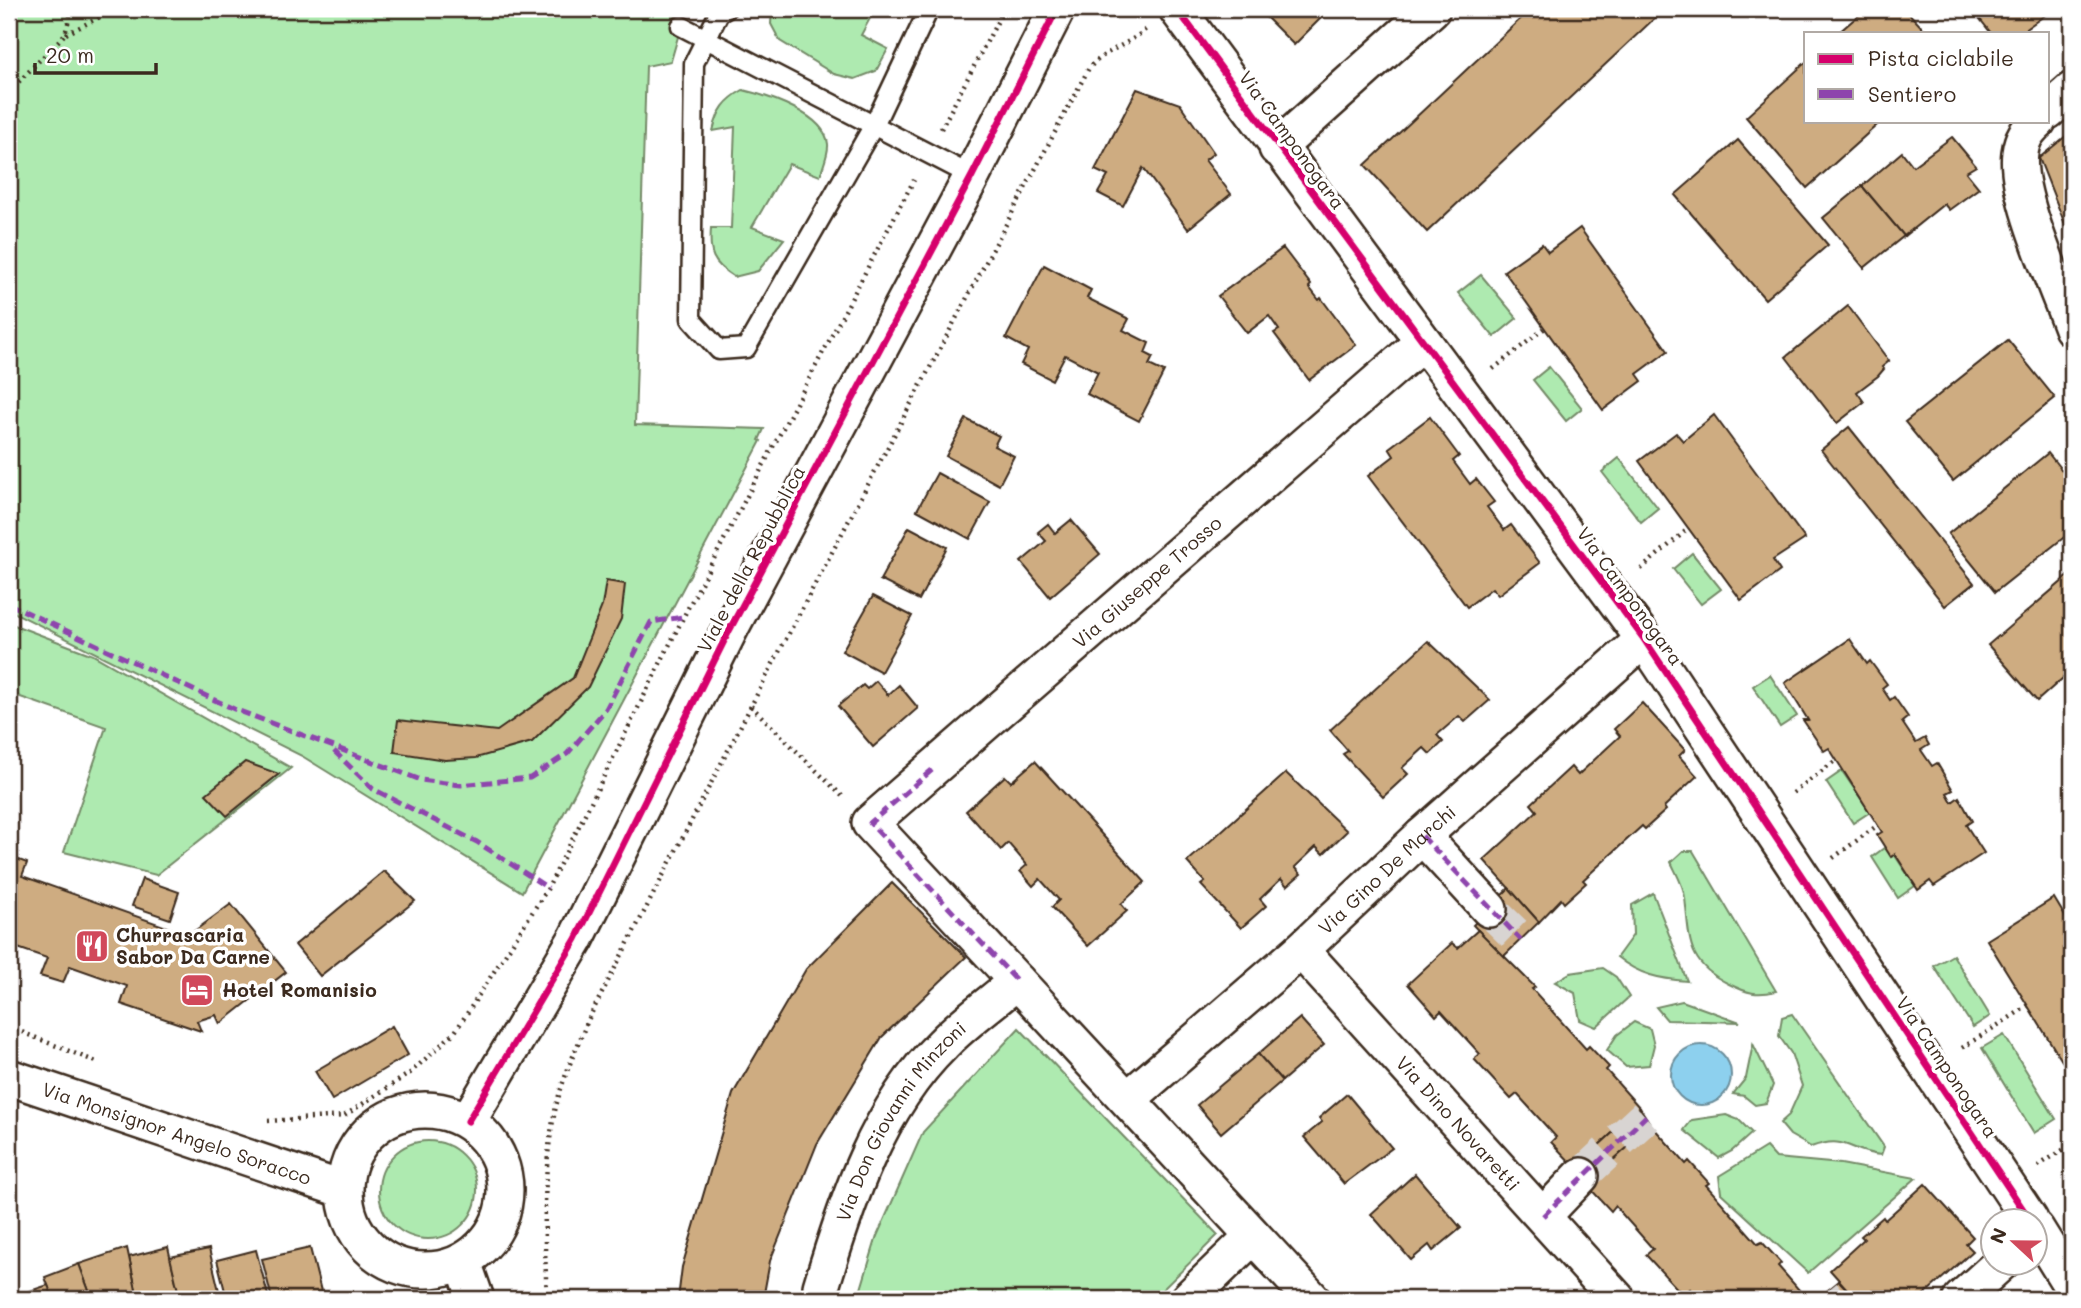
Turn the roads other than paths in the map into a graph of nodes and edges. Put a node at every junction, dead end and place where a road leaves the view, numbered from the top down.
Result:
1 (726, 9) edge
2 (929, 9) edge
3 (1057, 9) edge
4 (1177, 9) edge
5 (1432, 9) edge
6 (681, 26) dead end
7 (706, 39) junction
8 (2072, 90) edge
9 (2050, 109) edge
10 (2037, 122) edge
11 (874, 125) junction
12 (1277, 148) junction
13 (972, 176) junction
14 (2072, 328) edge
15 (1423, 342) junction
16 (1644, 639) junction
17 (1422, 836) junction
18 (1489, 909) tunnel mouth
19 (1301, 950) junction
20 (1017, 981) junction
21 (9, 1077) edge
22 (1128, 1099) junction
23 (468, 1121) junction
24 (1581, 1177) tunnel mouth
25 (344, 1190) junction
26 (2019, 1206) edge
27 (1543, 1216) junction
28 (1253, 1236) junction
29 (2050, 1253) edge
30 (463, 1262) junction
31 (1986, 1276) edge
32 (821, 1287) dead end
33 (2072, 1287) edge
34 (476, 1299) edge
35 (1188, 1299) edge
36 (1312, 1299) edge
37 (1617, 1299) edge
38 (1961, 1299) edge

1 - 7 lane
2 - 11 lane
3 - 13 street, Viale della Repubblica
4 - 12 street, Via Camponogara
5 - 12 street
6 - 7 lane
7 - 11 lane
7 - 11 lane
8 - 9 street
10 - 14 street
11 - 13 lane
12 - 15 street, Via Camponogara
13 - 23 street, Viale della Repubblica
15 - 16 street, Via Camponogara
15 - 20 street, Via Giuseppe Trosso
16 - 17 street, Via Gino De Marchi
16 - 26 street, Via Camponogara
17 - 18 street
17 - 19 street, Via Gino De Marchi
19 - 22 street, Via Gino De Marchi
19 - 27 street, Via Dino Novaretti
20 - 22 street
20 - 32 street, Via Don Giovanni Minzoni
21 - 25 street, Via Monsignor Angelo Soracco
22 - 28 street
23 - 25 street
23 - 30 street
24 - 27 street
25 - 30 street
27 - 37 street, Via Dino Novaretti
28 - 35 street
28 - 36 street
29 - 33 street, Via Camponogara
30 - 34 street
31 - 38 street

